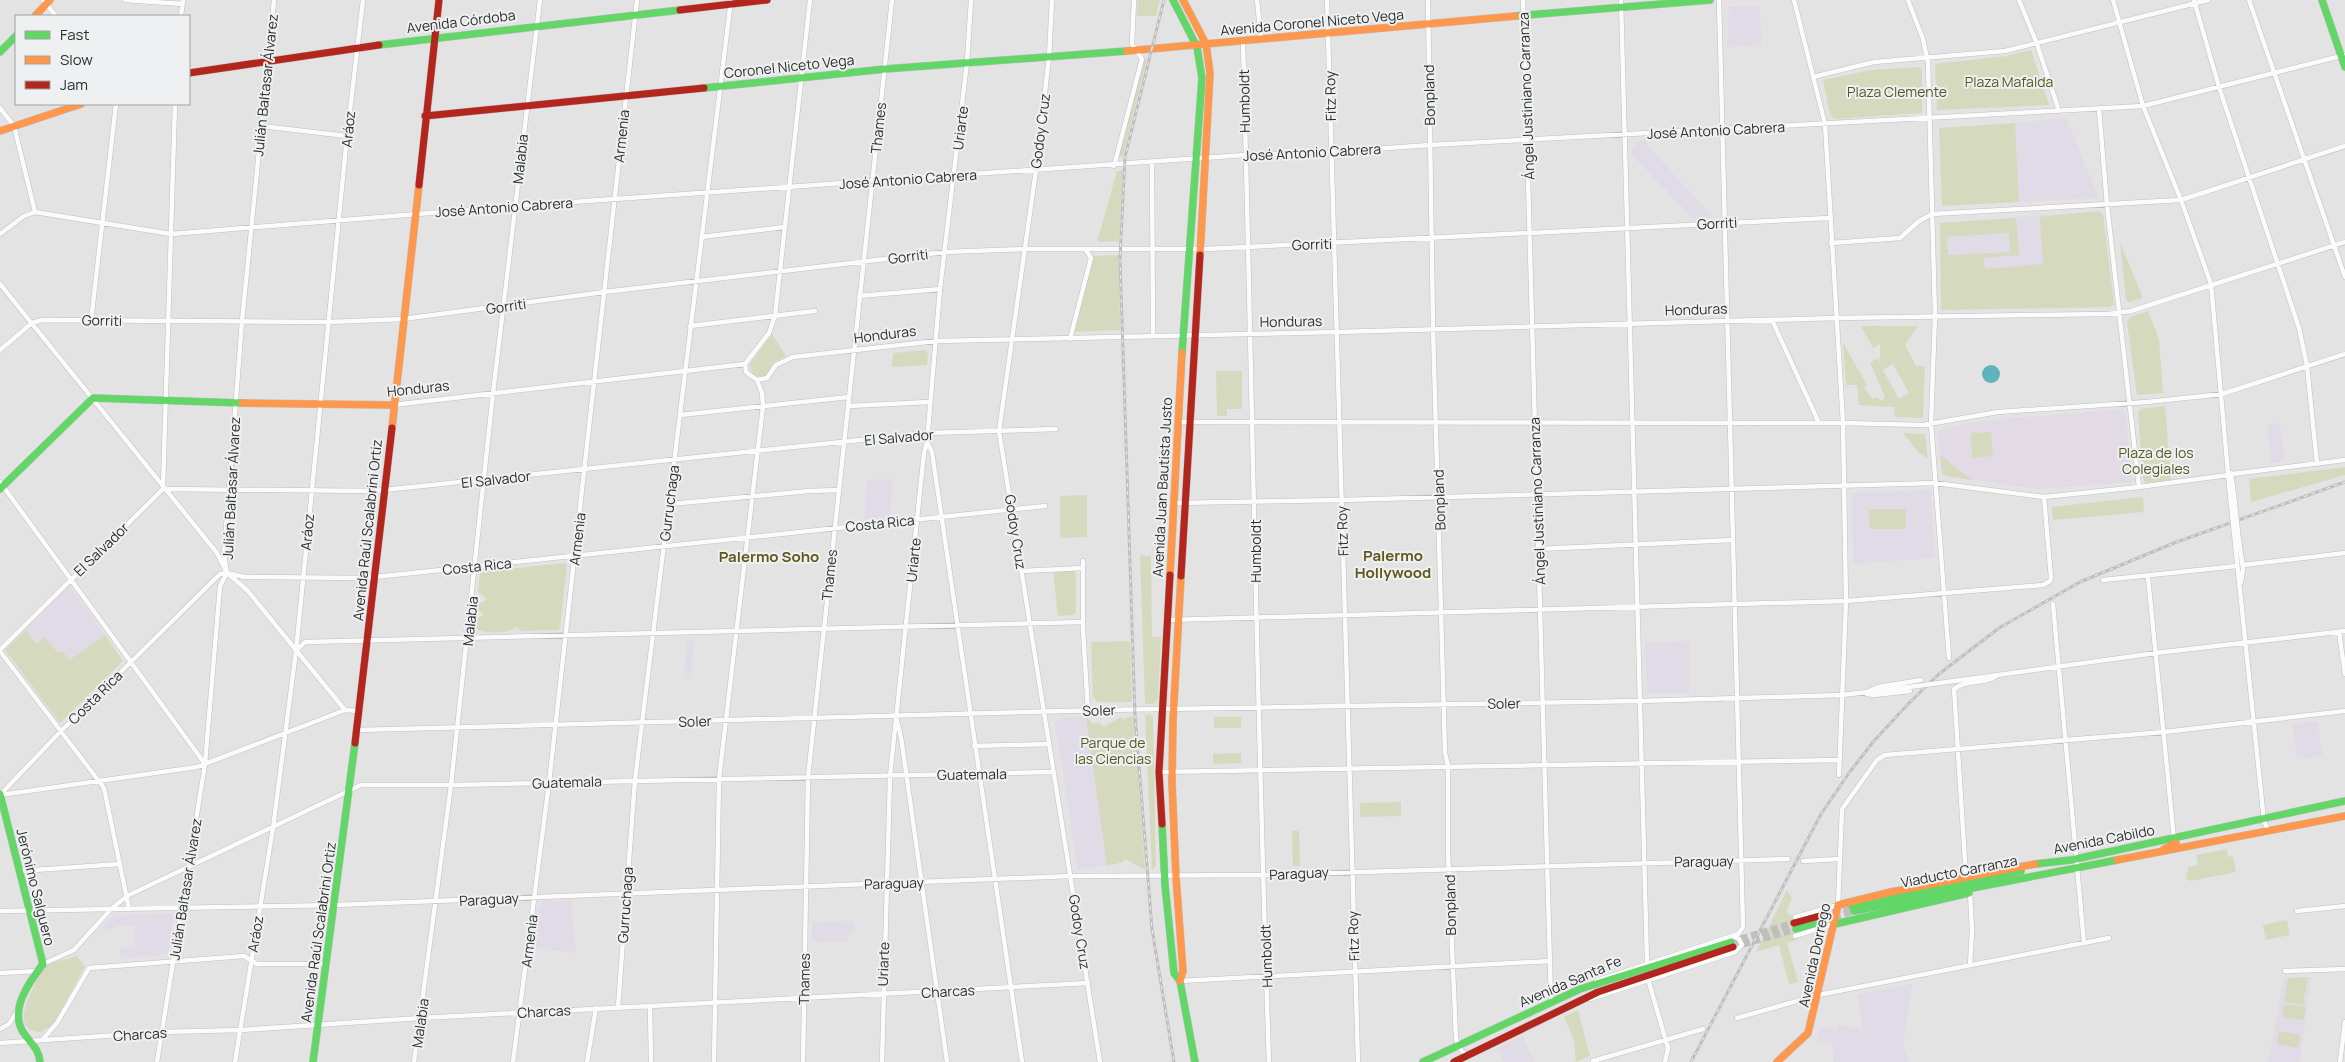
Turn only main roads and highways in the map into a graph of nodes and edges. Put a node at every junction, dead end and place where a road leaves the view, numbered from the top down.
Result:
1 (439, 0) edge
2 (767, 0) edge
3 (1173, 0) edge
4 (1183, 0) edge
5 (1710, 0) edge
6 (2322, 0) edge
7 (47, 1) edge
8 (731, 2) edge
9 (1621, 4) edge
10 (36, 15) edge
11 (434, 36) junction
12 (15, 37) edge
13 (1202, 45) junction
14 (1156, 49) joint
15 (0, 52) edge
16 (2343, 56) edge
17 (2345, 67) edge
18 (190, 73) edge
19 (78, 105) edge
20 (425, 116) junction
21 (0, 131) edge
22 (393, 405) junction
23 (1, 486) edge
24 (0, 795) edge
25 (2345, 801) edge
26 (2345, 816) edge
27 (2175, 840) junction
28 (2118, 859) junction
29 (2074, 860) junction
30 (2073, 868) junction
31 (1838, 905) joint
32 (1824, 918) tunnel mouth
33 (1835, 924) junction
34 (1795, 926) tunnel mouth
35 (1180, 981) junction
36 (1551, 1001) junction
37 (1503, 1038) junction
38 (40, 1062) edge
39 (313, 1062) edge
40 (1195, 1062) edge
41 (1423, 1062) edge
42 (1454, 1062) edge
43 (1777, 1062) edge

1 - 11 main road, Avenida Raúl Scalabrini Ortiz
2 - 8 main road, Avenida Córdoba
3 - 13 main road, Avenida Juan Bautista Justo
4 - 13 main road, Avenida Juan Bautista Justo
5 - 9 main road, Avenida Coronel Niceto Vega
6 - 16 main road
7 - 10 main road
8 - 11 main road, Avenida Córdoba
9 - 13 main road, Avenida Coronel Niceto Vega
11 - 18 main road, Avenida Córdoba
11 - 20 main road, Avenida Raúl Scalabrini Ortiz
12 - 15 main road
13 - 14 main road, Avenida Coronel Niceto Vega
13 - 35 main road, Avenida Juan Bautista Justo
13 - 35 main road, Avenida Juan Bautista Justo
14 - 20 main road, Coronel Niceto Vega
16 - 17 main road
19 - 21 main road
20 - 22 main road, Avenida Raúl Scalabrini Ortiz
22 - 23 main road, Honduras
22 - 39 main road, Avenida Raúl Scalabrini Ortiz
24 - 38 main road, Jerónimo Salguero
25 - 27 main road, Avenida Cabildo
26 - 28 main road, Avenida Cabildo
27 - 28 main road
27 - 29 main road, Avenida Cabildo
28 - 30 main road, Avenida Cabildo
29 - 30 main road, Viaducto Carranza
29 - 31 main road, Avenida Cabildo
30 - 33 main road, Avenida Cabildo
31 - 33 main road, Avenida Dorrego
32 - 34 main road
33 - 43 main road, Avenida Dorrego
35 - 40 main road, Avenida Juan Bautista Justo
36 - 37 main road
36 - 37 main road, Avenida Santa Fe
36 - 41 main road, Avenida Santa Fe
37 - 42 main road, Avenida Santa Fe

